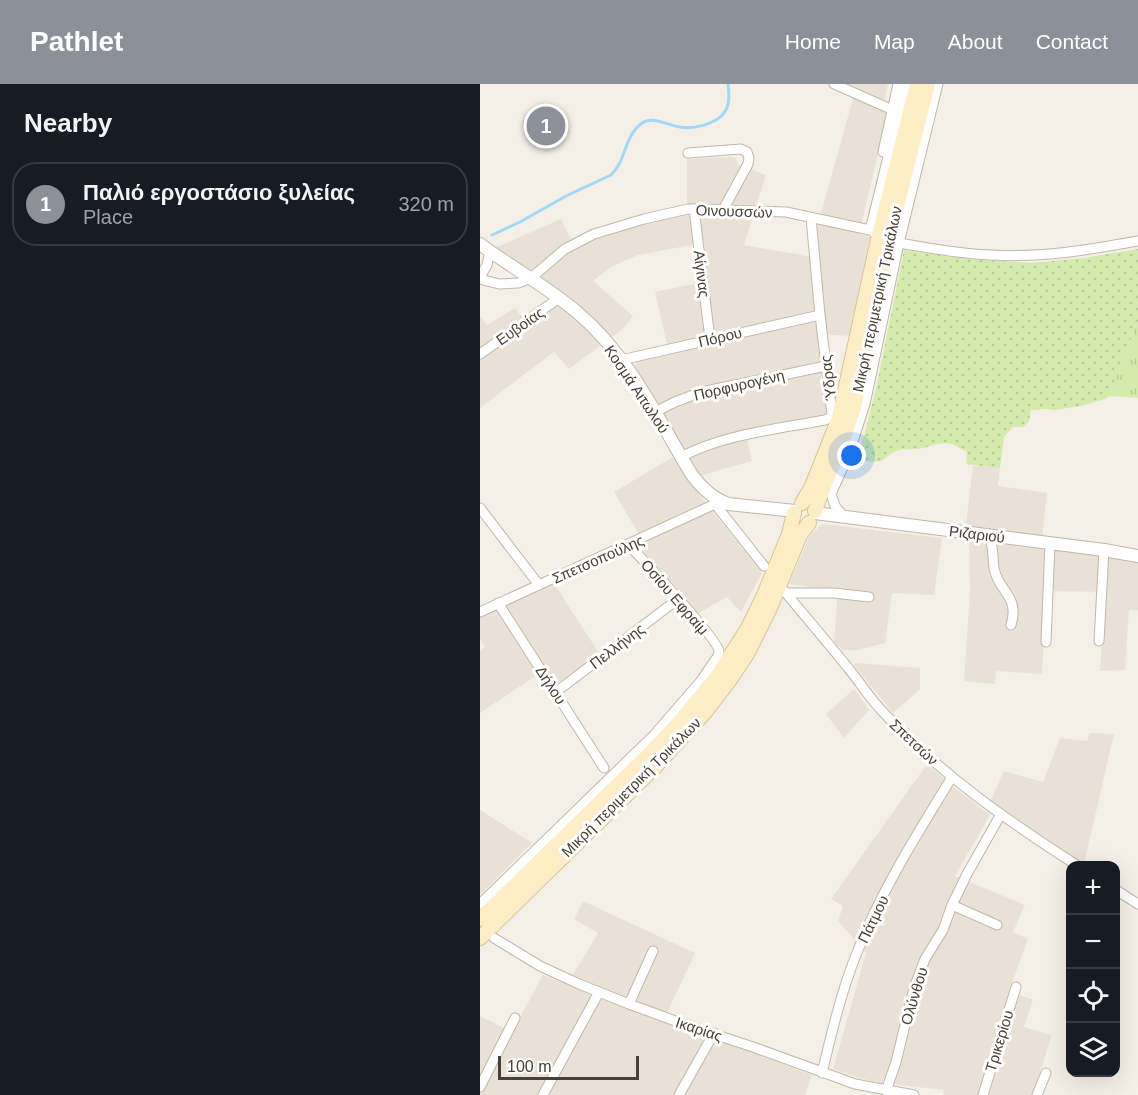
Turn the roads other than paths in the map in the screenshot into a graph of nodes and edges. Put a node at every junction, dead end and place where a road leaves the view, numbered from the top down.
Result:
1 (834, 84) edge
2 (898, 84) edge
3 (906, 84) edge
4 (916, 84) edge
5 (928, 84) edge
6 (938, 84) edge
7 (893, 110) junction
8 (688, 153) dead end
9 (694, 209) junction
10 (723, 210) junction
11 (811, 218) junction
12 (872, 232) junction
13 (1138, 241) edge
14 (899, 243) junction
15 (485, 248) edge
16 (480, 278) edge
17 (531, 278) junction
18 (559, 298) junction
19 (820, 315) junction
20 (710, 339) junction
21 (480, 354) edge
22 (621, 360) junction
23 (826, 366) junction
24 (655, 412) junction
25 (681, 457) junction
26 (716, 501) junction
27 (480, 508) edge
28 (797, 509) junction
29 (813, 516) junction
30 (845, 518) junction
31 (989, 535) junction
32 (1050, 543) junction
33 (629, 545) junction
34 (1104, 550) junction
35 (1138, 556) edge
36 (764, 566) dead end
37 (539, 585) junction
38 (783, 590) junction
39 (869, 597) dead end
40 (678, 599) junction
41 (498, 603) junction
42 (480, 612) edge
43 (1011, 625) dead end
44 (1099, 641) dead end
45 (1046, 642) dead end
46 (556, 692) junction
47 (604, 768) dead end
48 (951, 777) junction
49 (1001, 814) junction
50 (1071, 861) edge
51 (1120, 893) edge
52 (480, 904) edge
53 (1138, 904) edge
54 (952, 905) junction
55 (480, 919) edge
56 (997, 925) dead end
57 (487, 938) edge
58 (653, 951) dead end
59 (1016, 987) dead end
60 (599, 992) junction
61 (629, 1004) junction
62 (515, 1018) dead end
63 (714, 1033) junction
64 (822, 1072) junction
65 (1046, 1073) dead end
66 (480, 1087) edge
67 (880, 1092) edge
68 (543, 1095) edge
69 (679, 1095) edge
70 (914, 1095) edge
71 (983, 1095) edge
72 (1038, 1095) edge

1 - 7 street
2 - 7 street
3 - 12 street
4 - 12 main road, Μικρή περιμετρική Τρικάλων
5 - 29 main road, Μικρή περιμετρική Τρικάλων
6 - 14 street
7 - 12 street
8 - 10 street
9 - 10 street, Οινουσσών
9 - 17 street, Οινουσσών
9 - 20 street, Αίγινας
10 - 11 street, Οινουσσών
11 - 12 street, Οινουσσών
11 - 19 street, Ύδρας
12 - 28 main road, Μικρή περιμετρική Τρικάλων
13 - 14 street
14 - 30 street
15 - 16 street
15 - 17 street, Κοσμά Αιτωλού
16 - 17 street
17 - 18 street, Κοσμά Αιτωλού
18 - 21 street, Ευβοίας
18 - 22 street, Κοσμά Αιτωλού
19 - 20 street, Πόρου
19 - 23 street, Ύδρας
20 - 22 street, Πόρου
22 - 24 street, Κοσμά Αιτωλού
23 - 24 street, Πορφυρογένη
23 - 25 street, Ύδρας
24 - 25 street, Κοσμά Αιτωλού
25 - 26 street, Κοσμά Αιτωλού
26 - 28 street, Κοσμά Αιτωλού
26 - 33 street, Σπετσοπούλης
26 - 36 street
27 - 37 street
28 - 29 main road
28 - 29 main road
28 - 55 main road, Μικρή περιμετρική Τρικάλων
29 - 30 street, Ριζαριού
29 - 38 main road, Μικρή περιμετρική Τρικάλων
30 - 31 street, Ριζαριού
31 - 32 street, Ριζαριού
31 - 43 street
32 - 34 street, Ριζαριού
32 - 45 street
33 - 37 street, Σπετσοπούλης
33 - 40 street, Οσίου Εφραίμ
34 - 35 street, Ριζαριού
34 - 44 street
37 - 41 street, Σπετσοπούλης
38 - 39 street
38 - 48 street, Σπετσών
38 - 57 main road, Μικρή περιμετρική Τρικάλων
40 - 46 street, Πελλήνης
40 - 52 street, Οσίου Εφραίμ
41 - 42 street, Σπετσοπούλης
41 - 46 street, Δήλου
46 - 47 street, Δήλου
48 - 49 street, Σπετσών
48 - 64 street, Πάτμου
49 - 50 street, Σπετσών
49 - 54 street, Ολύνθου
51 - 53 street
54 - 56 street
54 - 67 street, Ολύνθου
57 - 60 street, Ικαρίας
58 - 61 street
59 - 71 street, Τρικερίου
60 - 61 street, Ικαρίας
60 - 68 street
61 - 63 street, Ικαρίας
62 - 66 street
63 - 64 street, Ικαρίας
63 - 69 street
64 - 67 street, Ικαρίας
65 - 72 street
67 - 70 street, Ικαρίας

